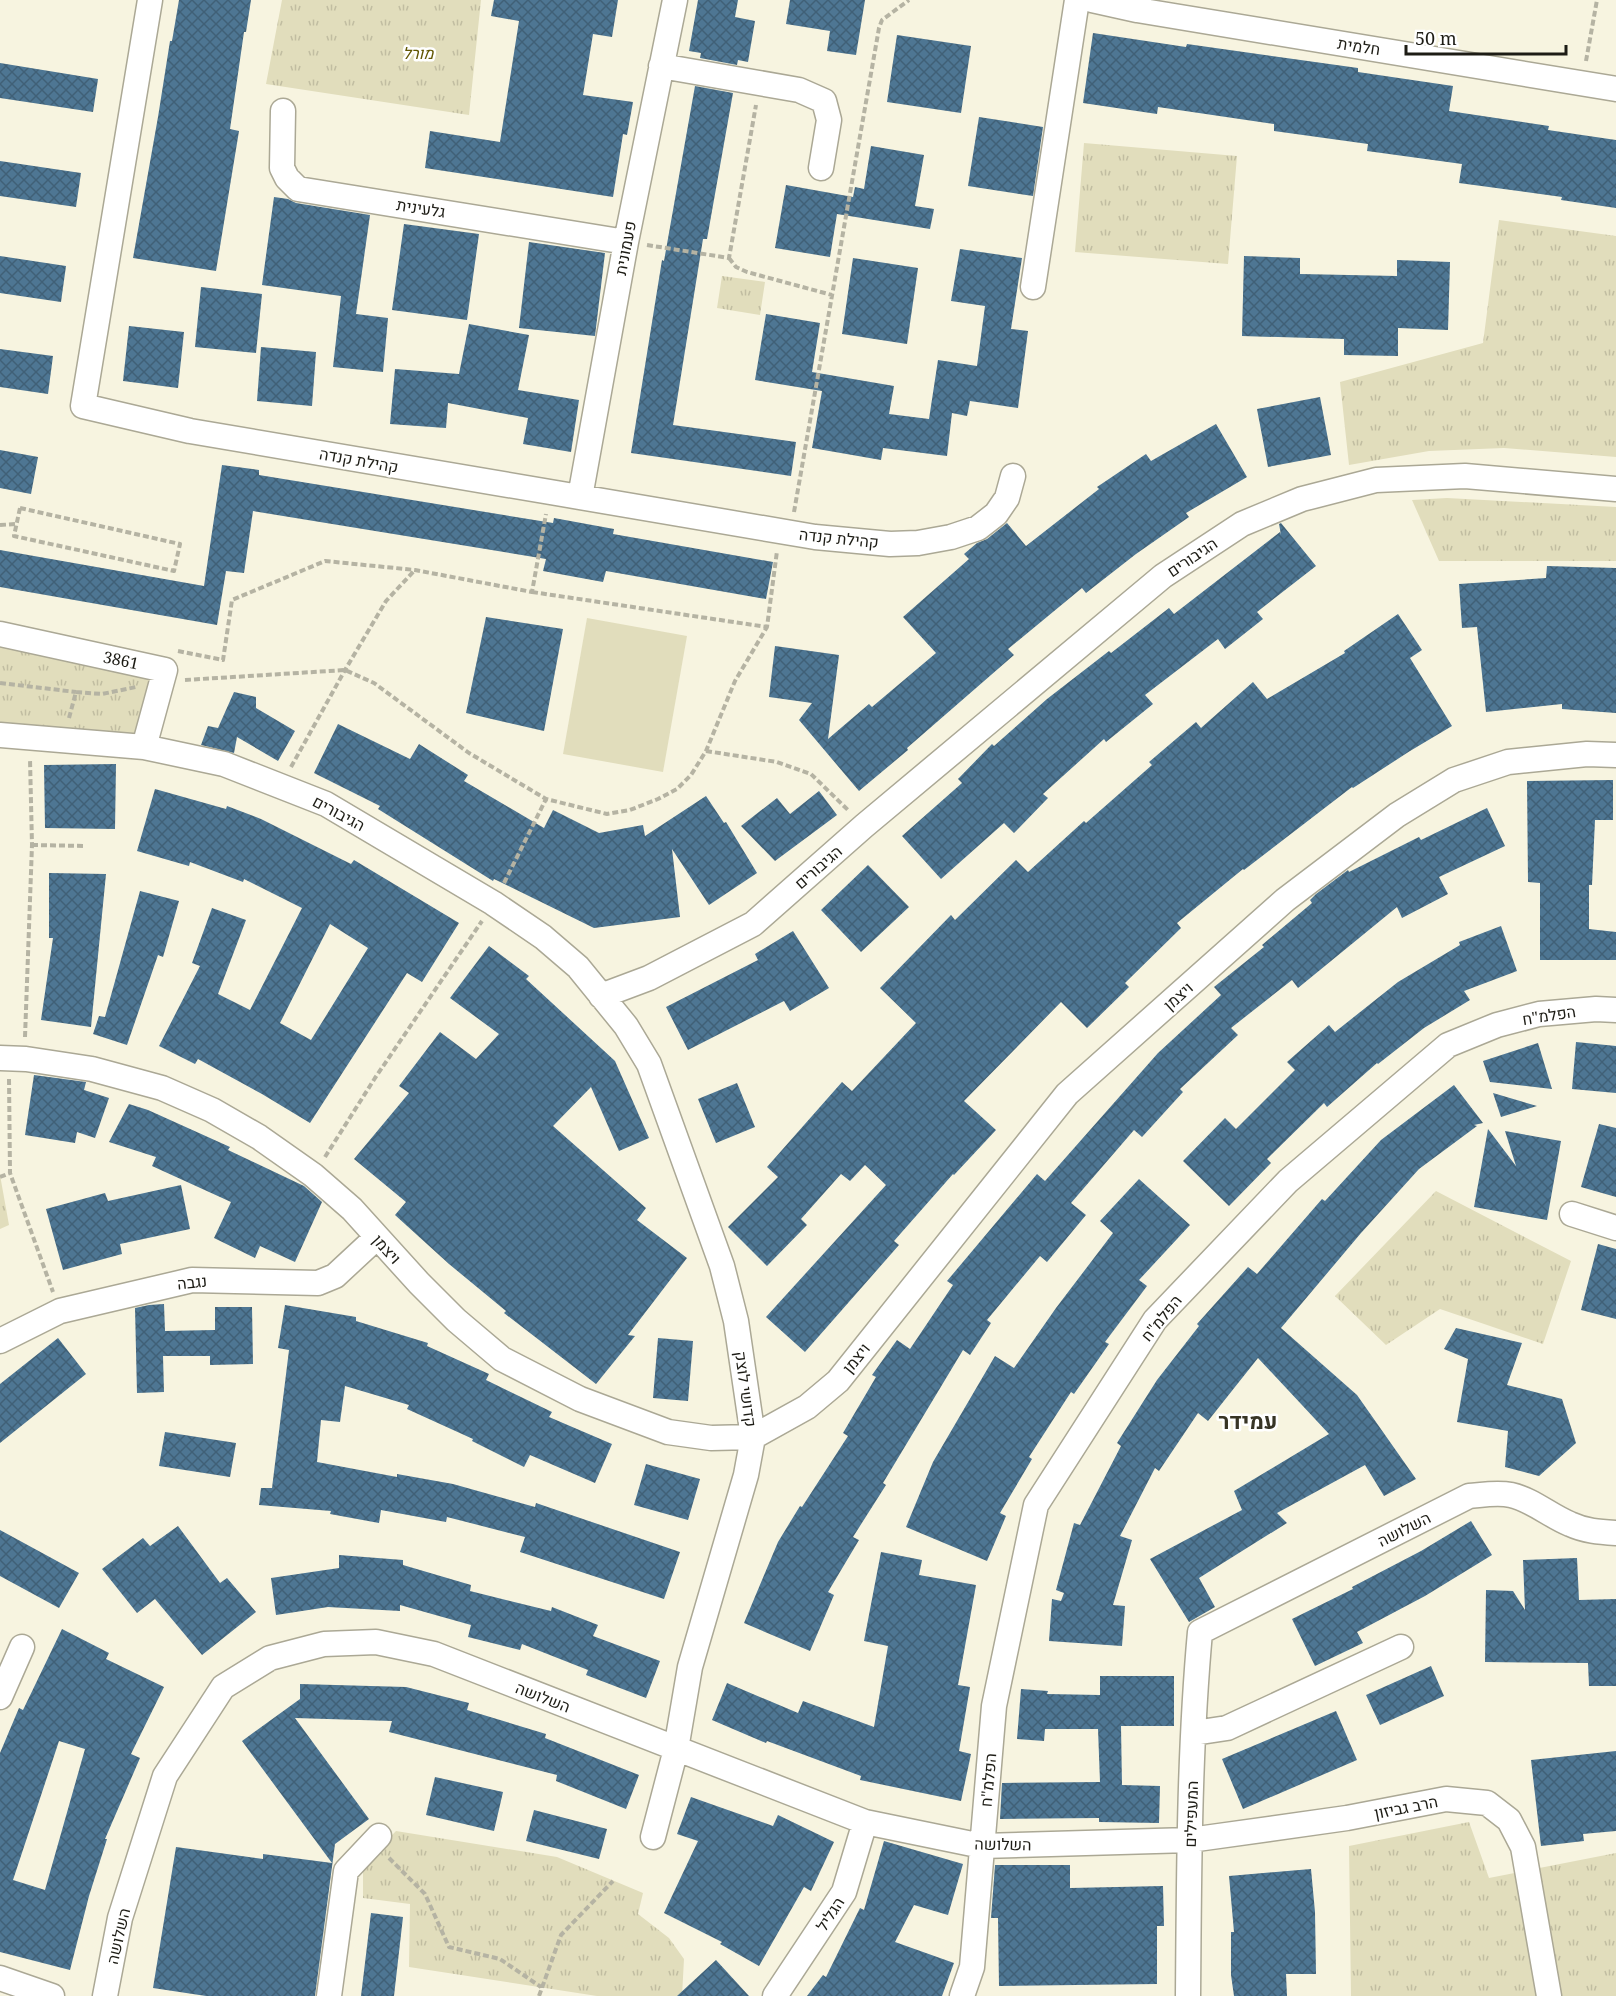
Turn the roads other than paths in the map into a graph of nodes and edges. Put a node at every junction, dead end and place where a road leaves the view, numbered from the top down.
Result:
1 (150, 0) edge
2 (675, 0) edge
3 (1077, 0) edge
4 (1092, 0) edge
5 (1138, 5) edge
6 (661, 66) junction
7 (1616, 88) edge
8 (283, 111) dead end
9 (821, 168) dead end
10 (626, 242) junction
11 (1033, 287) dead end
12 (1014, 476) dead end
13 (1616, 489) edge
14 (580, 497) junction
15 (0, 634) edge
16 (0, 735) edge
17 (144, 747) junction
18 (1616, 755) edge
19 (601, 996) junction
20 (1616, 1010) edge
21 (11, 1058) edge
22 (1572, 1214) dead end
23 (1616, 1228) edge
24 (377, 1237) junction
25 (0, 1341) edge
26 (753, 1437) junction
27 (1616, 1533) edge
28 (1200, 1632) joint
29 (22, 1647) dead end
30 (1401, 1647) dead end
31 (0, 1696) edge
32 (1194, 1733) junction
33 (676, 1749) junction
34 (865, 1822) junction
35 (653, 1837) dead end
36 (376, 1839) road end
37 (1190, 1840) junction
38 (982, 1846) junction
39 (0, 1978) edge
40 (52, 1996) edge
41 (105, 1996) edge
42 (329, 1996) edge
43 (775, 1996) edge
44 (962, 1996) edge
45 (1188, 1996) edge
46 (1549, 1996) edge

1 - 14 street, קהילת קנדה
2 - 6 street, פעמונית
3 - 11 street
4 - 5 street, חלמית
5 - 7 street, חלמית
6 - 9 street
6 - 10 street, פעמונית
8 - 10 street, גלעינית
10 - 14 street, פעמונית
12 - 14 street, קהילת קנדה
13 - 19 street, הגיבורים
15 - 17 street, 3861
16 - 17 street, הגיבורים
17 - 19 street, הגיבורים
18 - 26 street, ויצמן
19 - 26 street, קדושי לוצק
20 - 38 street, הפלמ"ח
21 - 24 street, ויצמן
22 - 23 street
24 - 25 street, נגבה
24 - 26 street, ויצמן
26 - 33 street, קדושי לוצק
27 - 28 street, השלושה
28 - 32 street, המעפילים
29 - 31 street
30 - 32 street
32 - 37 street, המעפילים
33 - 34 street, השלושה
33 - 35 street, קדושי לוצק
33 - 41 street, השלושה
34 - 38 street, השלושה
34 - 43 street, הגליל
36 - 42 street
37 - 38 street, השלושה
37 - 45 street, המעפילים
37 - 46 street, הרב גביזון
38 - 44 street
39 - 40 street

